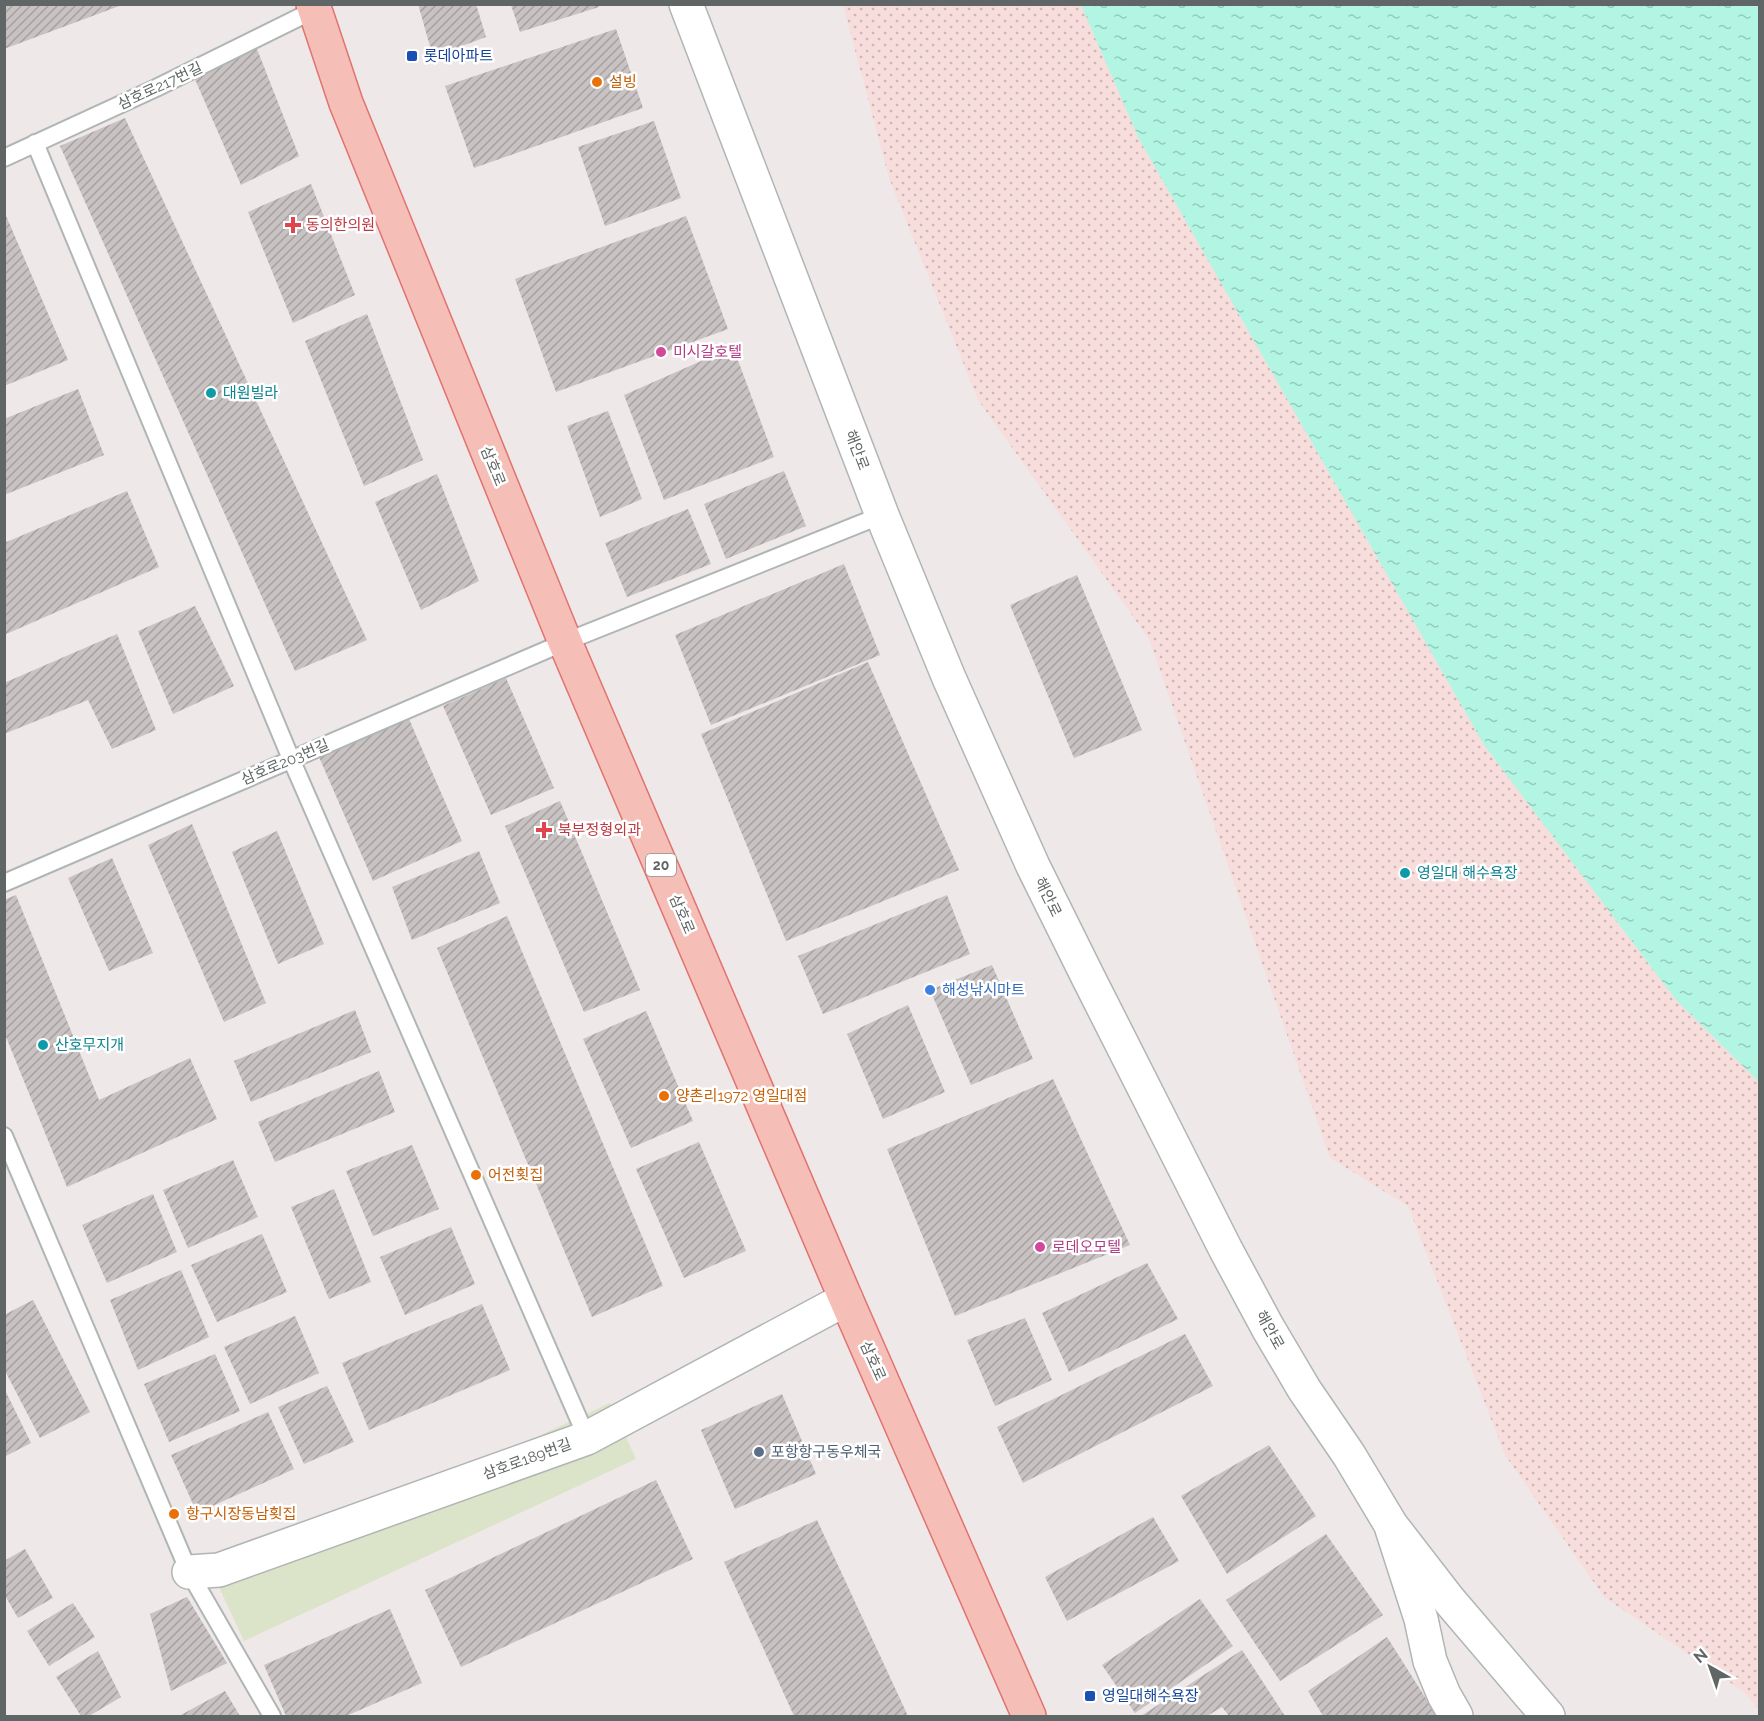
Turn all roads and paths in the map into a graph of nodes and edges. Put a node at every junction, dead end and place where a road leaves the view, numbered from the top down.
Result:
1 (686, 4) edge
2 (314, 7) edge
3 (35, 143) junction
4 (4, 158) edge
5 (882, 515) junction
6 (565, 642) junction
7 (291, 759) junction
8 (4, 883) edge
9 (4, 1137) edge
10 (846, 1299) junction
11 (587, 1438) junction
12 (1391, 1525) junction
13 (189, 1572) junction
14 (272, 1716) edge
15 (1029, 1716) edge
16 (1456, 1716) edge
17 (1548, 1716) edge

1 - 5 street, 해안로
2 - 3 lane, 삼호로217번길
2 - 6 main road, 삼호로 / 20
3 - 4 lane, 삼호로217번길
3 - 7 lane
5 - 6 lane, 삼호로203번길
5 - 12 street, 해안로
6 - 7 lane, 삼호로203번길
6 - 10 main road, 삼호로 / 20
7 - 8 lane, 삼호로203번길
7 - 11 lane
9 - 13 lane
10 - 11 street, 삼호로189번길
10 - 15 main road, 삼호로 / 20
11 - 13 street, 삼호로189번길
12 - 16 street
12 - 17 street, 해안로
13 - 14 lane

